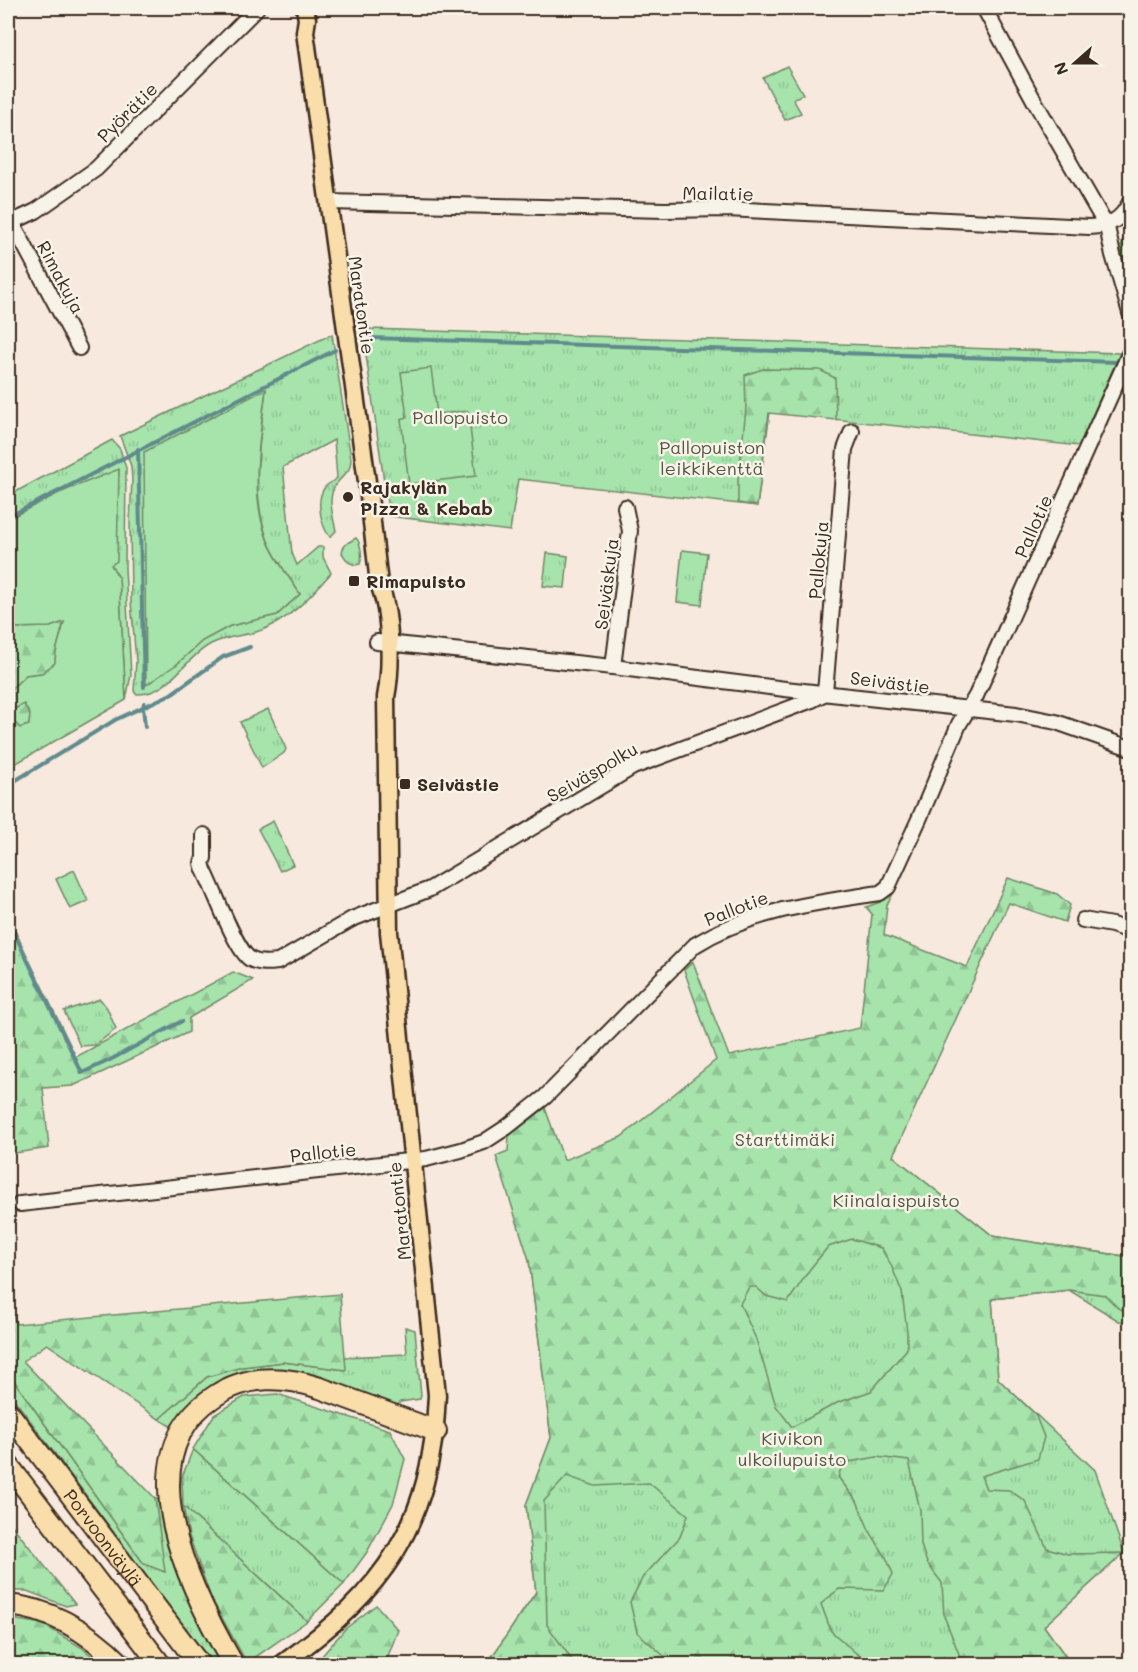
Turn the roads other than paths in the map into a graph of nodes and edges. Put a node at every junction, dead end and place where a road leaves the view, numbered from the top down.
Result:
1 (257, 8) edge
2 (295, 8) edge
3 (305, 8) edge
4 (984, 8) edge
5 (305, 33) junction
6 (1131, 201) edge
7 (328, 202) junction
8 (10, 223) edge
9 (1107, 226) junction
10 (1131, 314) edge
11 (80, 348) dead end
12 (1131, 352) edge
13 (852, 431) dead end
14 (625, 507) dead end
15 (382, 642) junction
16 (614, 667) junction
17 (825, 693) junction
18 (968, 710) junction
19 (1131, 748) edge
20 (204, 835) dead end
21 (388, 905) junction
22 (1083, 920) dead end
23 (1131, 932) edge
24 (414, 1160) junction
25 (20, 1204) dead end
26 (8, 1412) edge
27 (436, 1431) junction
28 (8, 1465) edge
29 (8, 1605) edge
30 (121, 1665) edge
31 (160, 1665) edge
32 (199, 1665) edge
33 (232, 1665) edge
34 (282, 1665) edge

1 - 8 street, Pyörätie
2 - 5 main road, Maratontie
3 - 5 main road, Maratontie
4 - 9 street
5 - 7 main road, Maratontie
6 - 9 street
7 - 9 street, Mailatie
7 - 15 main road, Maratontie
8 - 11 street, Rimakuja
9 - 10 street
12 - 18 street, Pallotie
13 - 17 street, Pallokuja
14 - 16 street, Seiväskuja
15 - 16 street, Seivästie
15 - 21 main road, Maratontie
16 - 17 street, Seivästie
17 - 18 street, Seivästie
17 - 21 street, Seiväspolku
18 - 19 street, Seivästie
18 - 24 street, Pallotie
20 - 21 street, Seiväspolku
21 - 24 main road, Maratontie
22 - 23 street
24 - 25 street, Pallotie
24 - 27 main road, Maratontie
26 - 32 highway, Porvoonväylä
27 - 33 highway
27 - 34 main road, Maratontie
28 - 31 highway, Porvoonväylä
29 - 30 highway

